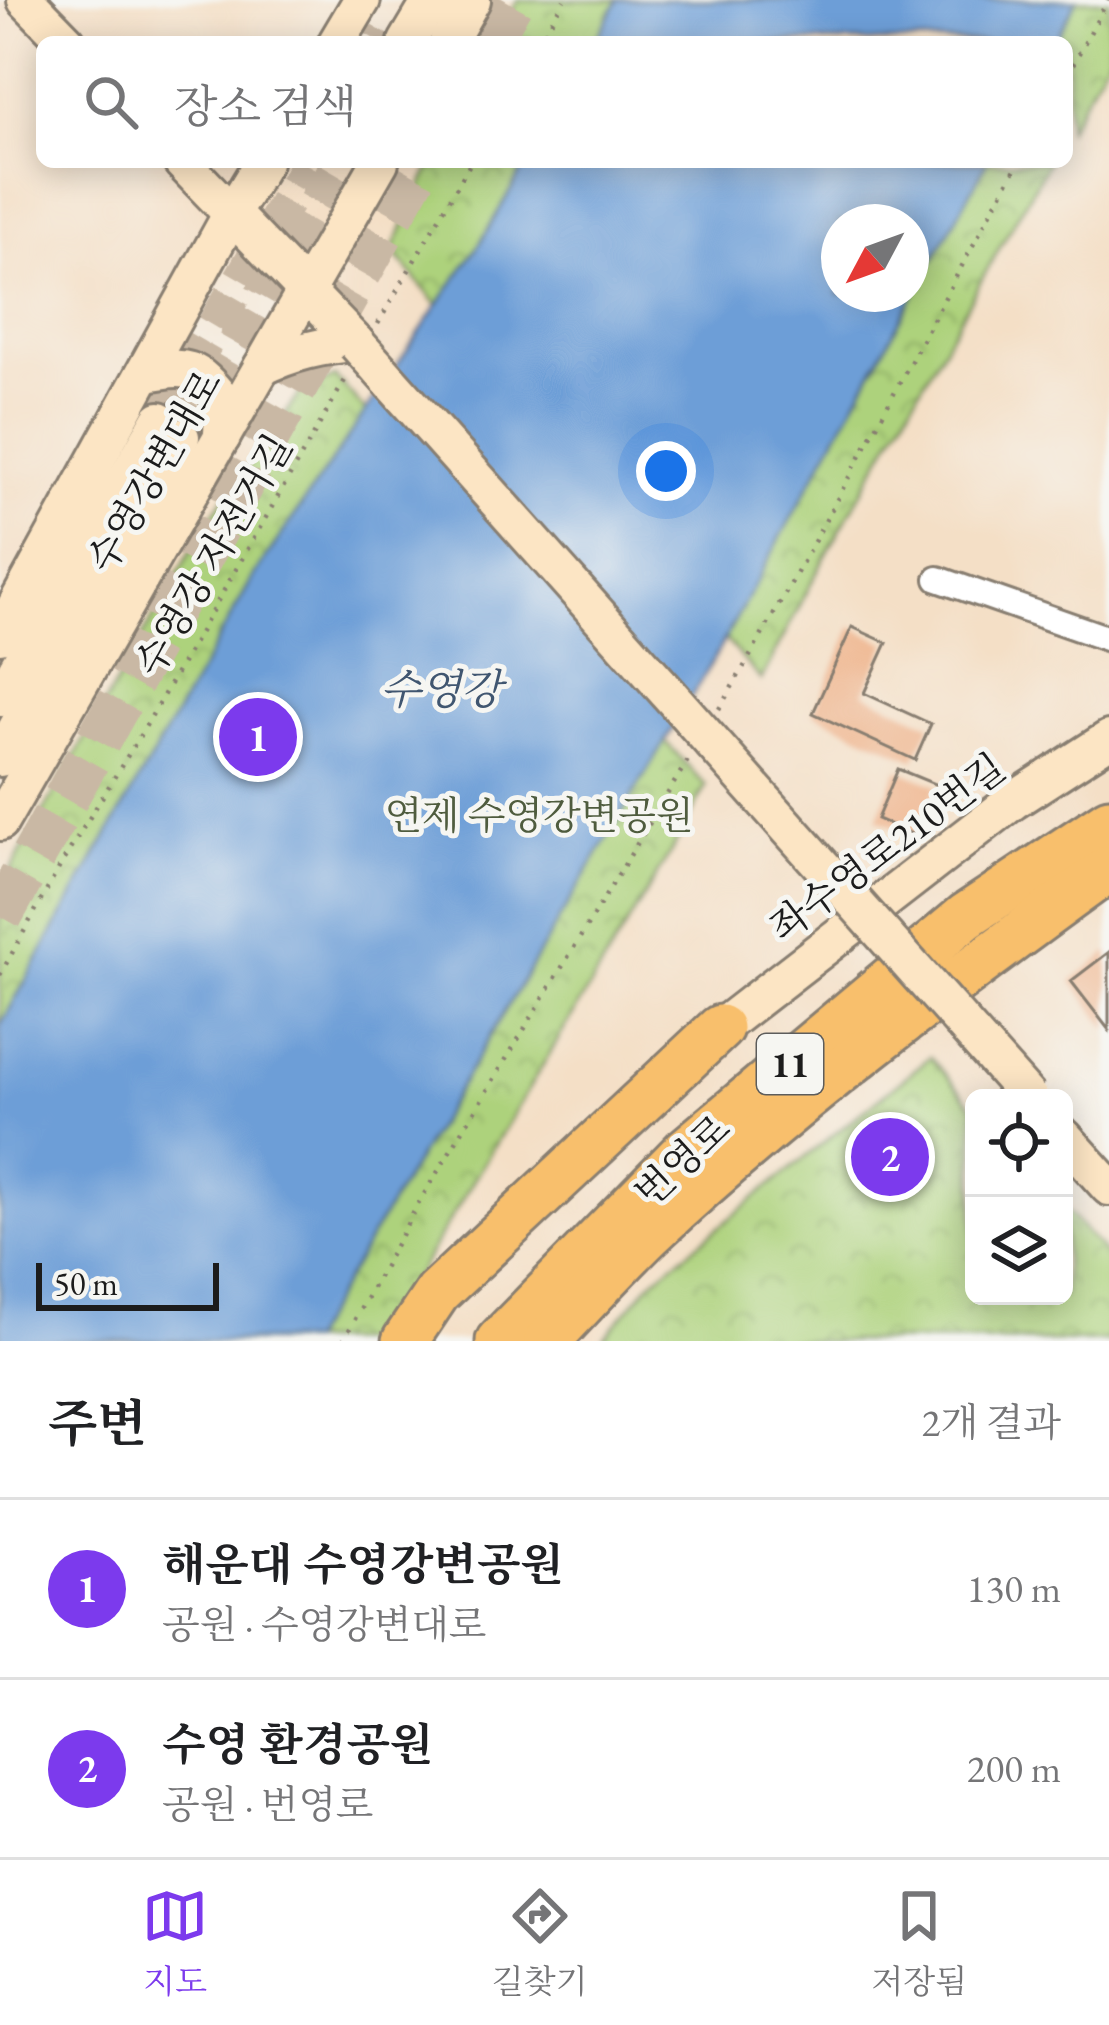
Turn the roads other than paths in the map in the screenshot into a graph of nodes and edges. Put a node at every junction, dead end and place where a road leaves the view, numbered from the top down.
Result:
1 (26, 0) edge
2 (362, 0) edge
3 (404, 0) edge
4 (432, 0) edge
5 (472, 0) edge
6 (61, 36) edge
7 (343, 36) edge
8 (396, 36) edge
9 (398, 36) edge
10 (451, 36) edge
11 (188, 168) edge
12 (259, 168) edge
13 (377, 168) edge
14 (232, 213) junction
15 (306, 291) junction
16 (358, 352) junction
17 (262, 368) junction
18 (144, 374) junction
19 (221, 437) junction
20 (938, 579) dead end
21 (0, 635) edge
22 (1109, 639) edge
23 (0, 698) edge
24 (1109, 739) edge
25 (0, 758) edge
26 (1109, 821) edge
27 (0, 822) edge
28 (1109, 869) edge
29 (720, 1028) joint
30 (1021, 1089) edge
31 (1073, 1147) edge
32 (1109, 1187) edge
33 (405, 1341) edge
34 (499, 1341) edge
35 (547, 1341) edge

1 - 6 main road
2 - 7 main road
3 - 8 main road
4 - 9 main road
5 - 10 main road
11 - 14 main road
12 - 14 main road, 수영강변대로
13 - 15 main road, 수영강변대로
14 - 15 main road
14 - 18 main road, 수영강변대로
15 - 16 main road
15 - 17 main road, 수영강변대로
16 - 17 main road
16 - 30 main road, bridge
17 - 19 main road, 수영강변대로
18 - 19 main road
18 - 21 main road, 수영강변대로
19 - 27 main road, 수영강변대로
20 - 22 street
23 - 25 main road
24 - 29 main road, 좌수영로210번길
26 - 34 highway, 번영로 / 11
28 - 35 highway, 번영로 / 11
29 - 33 highway
31 - 32 main road

